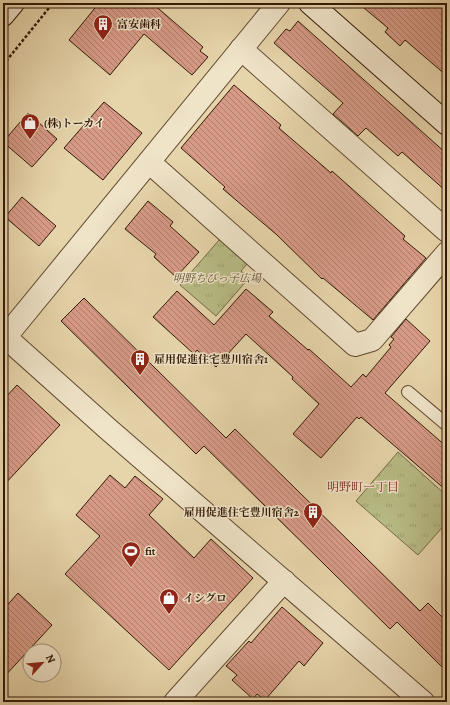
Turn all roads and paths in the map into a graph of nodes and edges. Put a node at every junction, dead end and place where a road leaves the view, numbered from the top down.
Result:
1 (13, 3) edge
2 (53, 3) edge
3 (279, 3) edge
4 (310, 3) edge
5 (3, 15) edge
6 (241, 49) junction
7 (3, 65) edge
8 (447, 124) edge
9 (149, 162) junction
10 (447, 231) edge
11 (447, 252) edge
12 (4, 337) edge
13 (408, 392) dead end
14 (447, 426) edge
15 (284, 581) junction
16 (175, 702) edge
17 (423, 702) edge

1 - 5 street
2 - 7 path
3 - 6 street
4 - 8 street
6 - 9 street
6 - 10 street
9 - 11 street
9 - 12 street
12 - 15 street
13 - 14 lane
15 - 16 street
15 - 17 street

